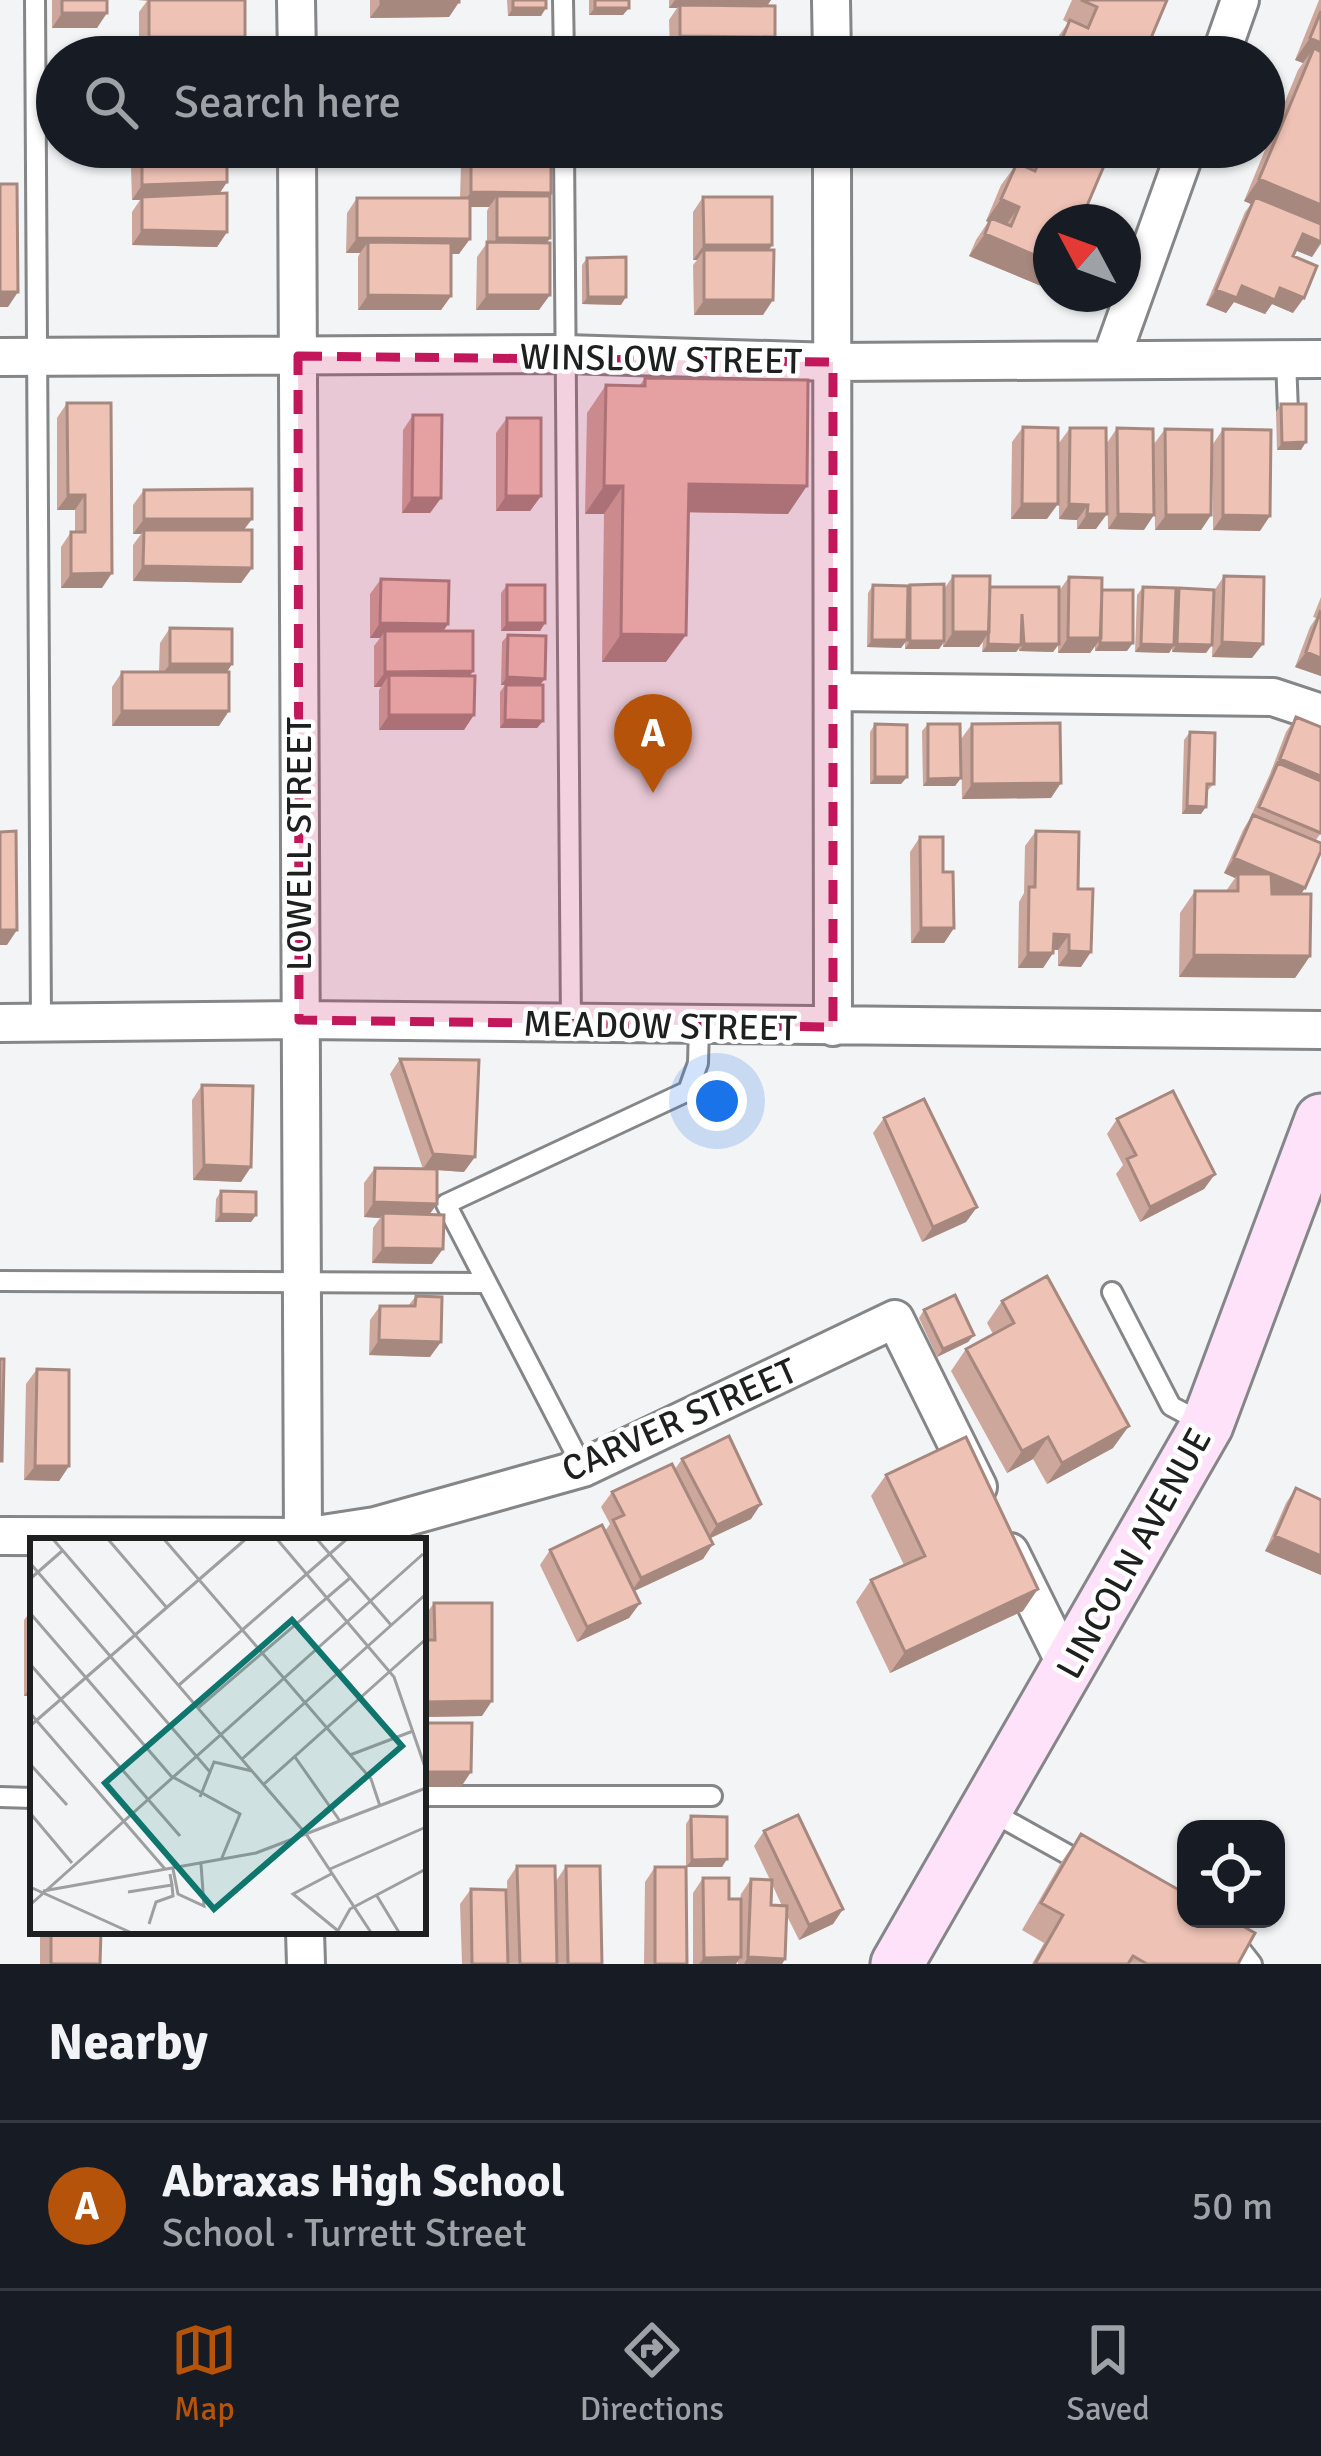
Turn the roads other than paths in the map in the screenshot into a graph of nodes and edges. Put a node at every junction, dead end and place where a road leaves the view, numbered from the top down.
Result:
1 (35, 0) edge
2 (296, 0) edge
3 (563, 0) edge
4 (832, 0) edge
5 (1240, 0) edge
6 (297, 36) edge
7 (564, 36) edge
8 (832, 36) edge
9 (1227, 36) edge
10 (36, 89) edge
11 (37, 168) edge
12 (297, 168) edge
13 (564, 168) edge
14 (832, 168) edge
15 (1180, 168) edge
16 (565, 354) junction
17 (298, 356) junction
18 (0, 357) edge
19 (39, 357) junction
20 (1112, 359) junction
21 (1304, 359) edge
22 (833, 362) junction
23 (1288, 412) edge
24 (833, 692) junction
25 (1321, 713) edge
26 (298, 1020) junction
27 (0, 1023) edge
28 (41, 1023) junction
29 (571, 1025) junction
30 (699, 1026) junction
31 (833, 1027) junction
32 (1321, 1030) edge
33 (1321, 1120) edge
34 (0, 1281) edge
35 (302, 1282) junction
36 (486, 1283) junction
37 (1112, 1292) dead end
38 (1207, 1425) junction
39 (584, 1468) junction
40 (0, 1536) edge
41 (202, 1538) edge
42 (303, 1538) edge
43 (309, 1538) edge
44 (1068, 1669) junction
45 (426, 1796) edge
46 (712, 1796) dead end
47 (0, 1797) edge
48 (30, 1798) edge
49 (988, 1810) junction
50 (1101, 1873) edge
51 (1203, 1928) edge
52 (305, 1934) edge
53 (306, 1964) edge
54 (897, 1964) edge
55 (1252, 1964) edge

1 - 10 lane
2 - 6 street
3 - 7 lane
4 - 8 street
5 - 9 street
11 - 19 lane
12 - 17 street, LOWELL STREET
13 - 16 lane
14 - 22 street
15 - 20 street
16 - 17 street, WINSLOW STREET
16 - 22 street, WINSLOW STREET
16 - 29 lane
17 - 19 street, WINSLOW STREET
17 - 26 street, LOWELL STREET
18 - 19 street, WINSLOW STREET
19 - 28 lane
20 - 21 street, WINSLOW STREET
20 - 22 street, WINSLOW STREET
21 - 23 lane
22 - 24 street
24 - 25 street
24 - 31 street
26 - 28 street, MEADOW STREET
26 - 29 street, MEADOW STREET
26 - 35 street, LOWELL STREET
27 - 28 street, MEADOW STREET
29 - 30 street, MEADOW STREET
30 - 31 street, MEADOW STREET
30 - 36 lane
31 - 32 street, MEADOW STREET
33 - 38 street, LINCOLN AVENUE
34 - 35 lane
35 - 36 lane
35 - 42 street, LOWELL STREET
36 - 39 lane
37 - 38 lane
38 - 44 street, LINCOLN AVENUE
39 - 43 street, CARVER STREET
39 - 44 street, CARVER STREET
40 - 41 street, CARVER STREET
44 - 49 street, LINCOLN AVENUE
45 - 46 lane
47 - 48 lane
49 - 50 lane
49 - 54 street, LINCOLN AVENUE
51 - 55 lane
52 - 53 street

